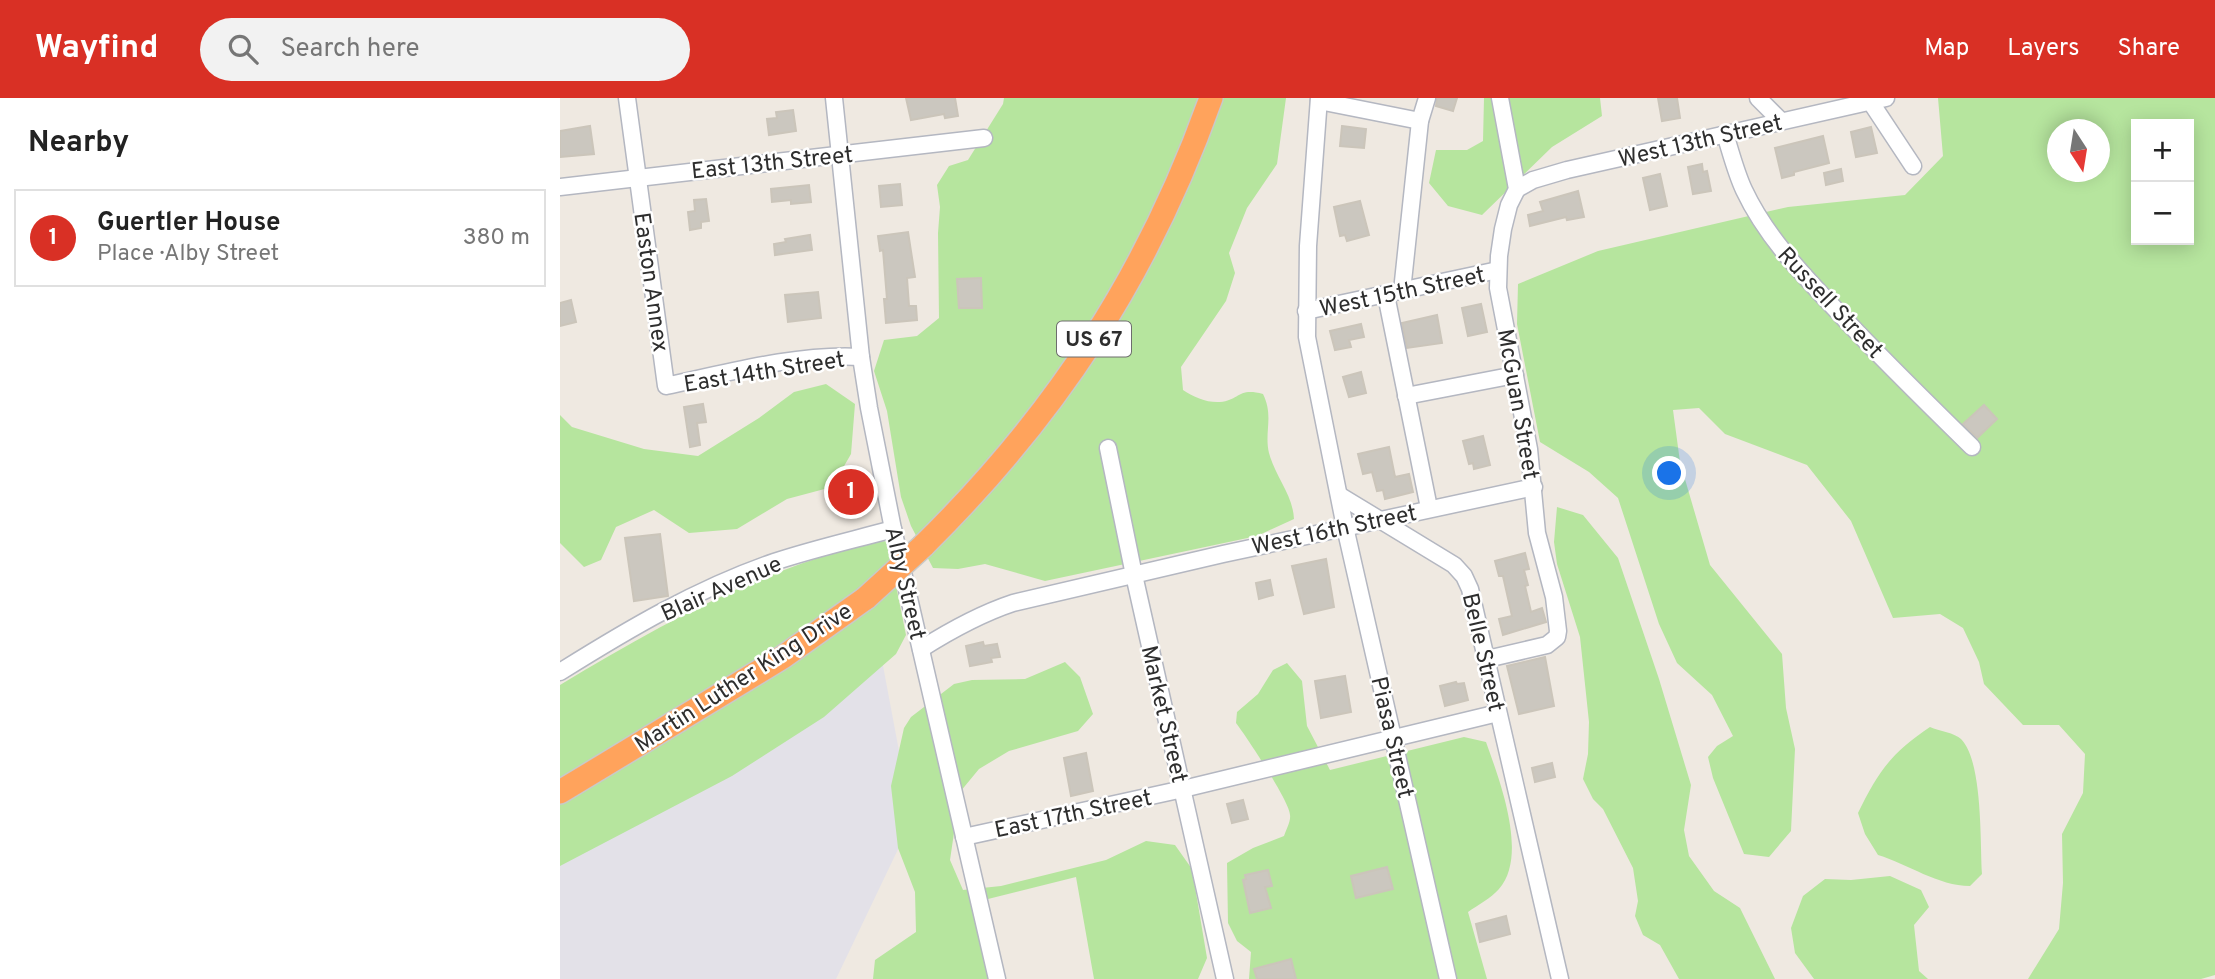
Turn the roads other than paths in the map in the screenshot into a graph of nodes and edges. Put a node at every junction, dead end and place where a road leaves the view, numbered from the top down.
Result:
1 (627, 98) edge
2 (834, 98) edge
3 (1211, 98) edge
4 (1427, 98) edge
5 (1500, 98) edge
6 (1758, 98) edge
7 (1878, 99) edge
8 (1319, 100) edge
9 (1420, 121) junction
10 (1781, 121) junction
11 (1725, 134) junction
12 (984, 138) dead end
13 (840, 155) junction
14 (1913, 166) dead end
15 (637, 178) junction
16 (560, 187) edge
17 (1517, 190) junction
18 (1498, 270) junction
19 (1402, 291) junction
20 (1386, 296) junction
21 (1306, 311) junction
22 (861, 357) junction
23 (1515, 375) junction
24 (666, 386) joint
25 (1406, 396) junction
26 (1972, 447) dead end
27 (1108, 448) dead end
28 (1534, 487) junction
29 (1339, 495) junction
30 (1429, 508) junction
31 (1379, 519) junction
32 (1345, 527) junction
33 (893, 529) junction
34 (1134, 575) junction
35 (921, 649) junction
36 (1487, 659) junction
37 (563, 667) edge
38 (1498, 713) junction
39 (1393, 739) junction
40 (1183, 789) junction
41 (560, 792) edge
42 (964, 837) junction
43 (997, 979) edge
44 (1225, 979) edge
45 (1448, 979) edge
46 (1560, 979) edge

1 - 15 street, Easton Annex
2 - 13 street, Alby Street
3 - 41 highway, Martin Luther King Drive / US 67, bridge
4 - 9 street
5 - 17 street
6 - 10 street
7 - 10 street, West 13th Street
7 - 14 street
8 - 9 street
8 - 21 street
9 - 19 street
10 - 11 street, West 13th Street
11 - 17 street, West 13th Street
11 - 26 street, Russell Street
12 - 13 street, East 13th Street
13 - 15 street, East 13th Street
13 - 22 street, Alby Street
15 - 16 street, East 13th Street
15 - 24 street, Easton Annex
17 - 18 street, McGuan Street
18 - 19 street, West 15th Street
18 - 23 street, McGuan Street
19 - 20 street, West 15th Street
20 - 21 street, West 15th Street
20 - 25 street
21 - 29 street
22 - 24 street, East 14th Street
22 - 33 street, Alby Street
23 - 25 street
23 - 28 street, McGuan Street
25 - 30 street
27 - 34 street, Market Street
28 - 30 street, West 16th Street
28 - 36 street, McGuan Street
29 - 31 street, Belle Street
29 - 32 street, Piasa Street
30 - 31 street, West 16th Street
31 - 32 street, West 16th Street
31 - 36 street, Belle Street
32 - 34 street, West 16th Street
32 - 39 street, Piasa Street
33 - 35 street, Alby Street
33 - 37 street, Blair Avenue
34 - 35 street, West 16th Street
34 - 40 street, Market Street
35 - 42 street, Alby Street
36 - 38 street, Belle Street
38 - 39 street, East 17th Street
38 - 46 street, Belle Street
39 - 40 street, East 17th Street
39 - 45 street, Piasa Street
40 - 42 street, East 17th Street
40 - 44 street, Market Street
42 - 43 street, Alby Street

